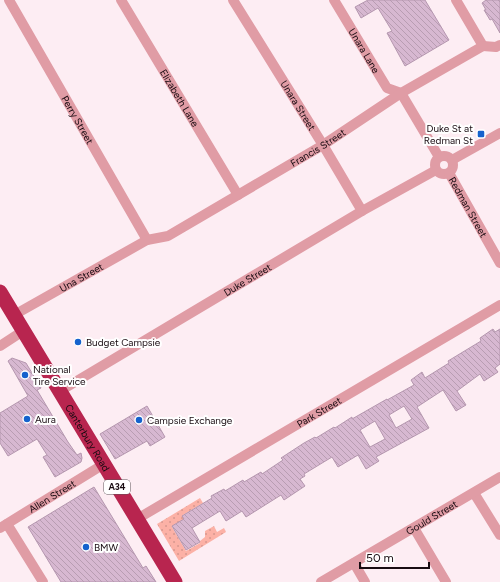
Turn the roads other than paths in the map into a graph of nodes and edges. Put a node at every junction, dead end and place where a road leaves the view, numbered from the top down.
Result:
1 (8, 0) edge
2 (121, 0) edge
3 (233, 0) edge
4 (334, 0) edge
5 (456, 0) edge
6 (500, 45) edge
7 (483, 46) junction
8 (402, 93) junction
9 (500, 132) edge
10 (323, 145) junction
11 (439, 157) junction
12 (452, 160) junction
13 (436, 170) junction
14 (449, 173) junction
15 (238, 195) junction
16 (362, 211) junction
17 (147, 240) junction
18 (500, 263) edge
19 (0, 292) edge
20 (500, 305) edge
21 (14, 315) junction
22 (24, 331) junction
23 (0, 346) edge
24 (60, 391) junction
25 (104, 464) junction
26 (500, 477) edge
27 (474, 493) junction
28 (137, 519) junction
29 (3, 526) edge
30 (414, 528) junction
31 (500, 535) edge
32 (354, 563) junction
33 (42, 582) edge
34 (175, 582) edge
35 (321, 582) edge
36 (365, 582) edge
37 (446, 582) edge

1 - 17 street, Perry Street
2 - 15 street, Elizabeth Lane
3 - 10 street, Unara Street
4 - 8 street, Unara Lane
5 - 7 street
6 - 7 street
7 - 8 street, Francis Street
8 - 10 street, Francis Street
8 - 11 street
9 - 12 street
10 - 15 street, Francis Street
10 - 16 street, Unara Street
11 - 12 street
11 - 13 street
12 - 14 street
13 - 14 street
13 - 16 street, Duke Street
14 - 18 street, Redman Street
15 - 17 street, Francis Street
16 - 24 street, Duke Street
17 - 21 street, Una Street
19 - 21 highway, Canterbury Road / A34
20 - 28 street, Park Street
21 - 22 highway, Canterbury Road / A34
22 - 23 street
22 - 24 highway, Canterbury Road / A34
24 - 25 highway, Canterbury Road / A34
25 - 28 highway, Canterbury Road / A34
25 - 29 street, Allen Street
26 - 27 street, Gould Street
27 - 30 street, Gould Street
27 - 31 street
28 - 34 highway, Canterbury Road / A34
29 - 33 street
30 - 32 street, Gould Street
30 - 37 street
32 - 35 street, Gould Street
32 - 36 street

